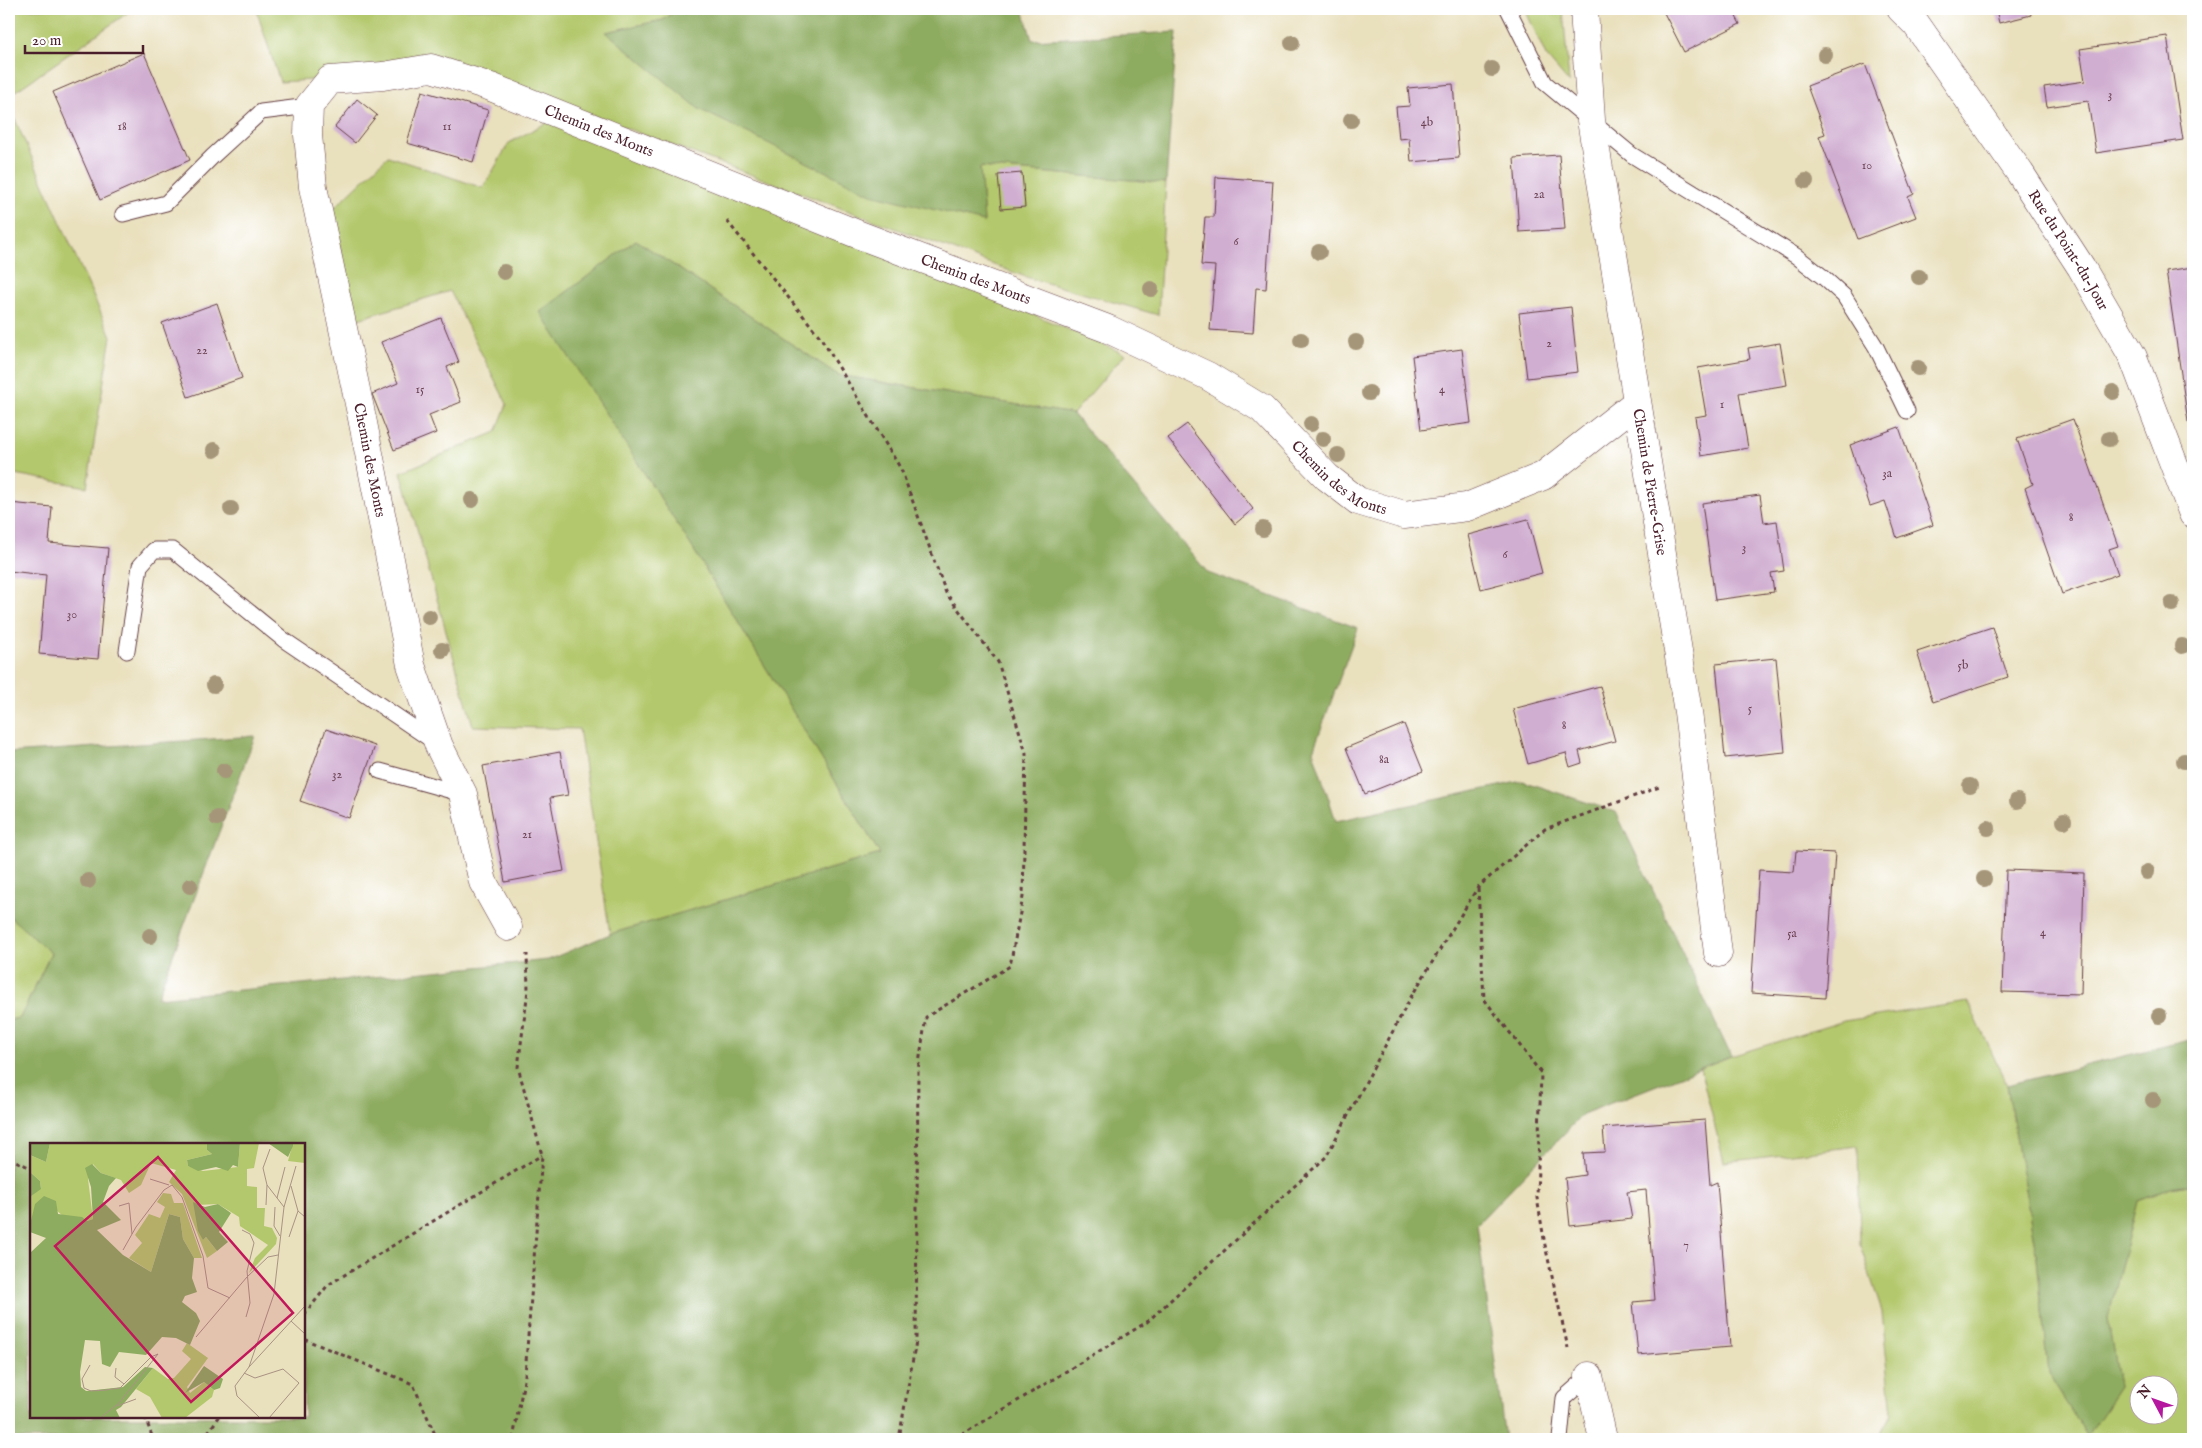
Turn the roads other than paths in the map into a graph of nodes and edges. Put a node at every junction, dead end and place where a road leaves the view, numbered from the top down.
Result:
1 (1508, 9) edge
2 (1584, 9) edge
3 (1901, 9) edge
4 (310, 106) junction
5 (1591, 120) junction
6 (123, 214) dead end
7 (1636, 403) junction
8 (1907, 410) dead end
9 (2193, 514) edge
10 (127, 651) dead end
11 (439, 746) junction
12 (380, 771) dead end
13 (463, 794) junction
14 (508, 927) road end
15 (1718, 953) dead end
16 (1589, 1376) joint
17 (1560, 1439) edge
18 (1603, 1439) edge

1 - 5 lane
2 - 5 street, Chemin de Pierre-Grise
3 - 9 street, Rue du Point-du-Jour
4 - 6 lane
4 - 7 street, Chemin des Monts
4 - 11 street, Chemin des Monts
5 - 7 street, Chemin de Pierre-Grise
5 - 8 lane
7 - 15 street, Chemin de Pierre-Grise
10 - 11 lane
11 - 13 street, Chemin des Monts
12 - 13 lane
13 - 14 street, Chemin des Monts
16 - 17 lane
16 - 18 street

